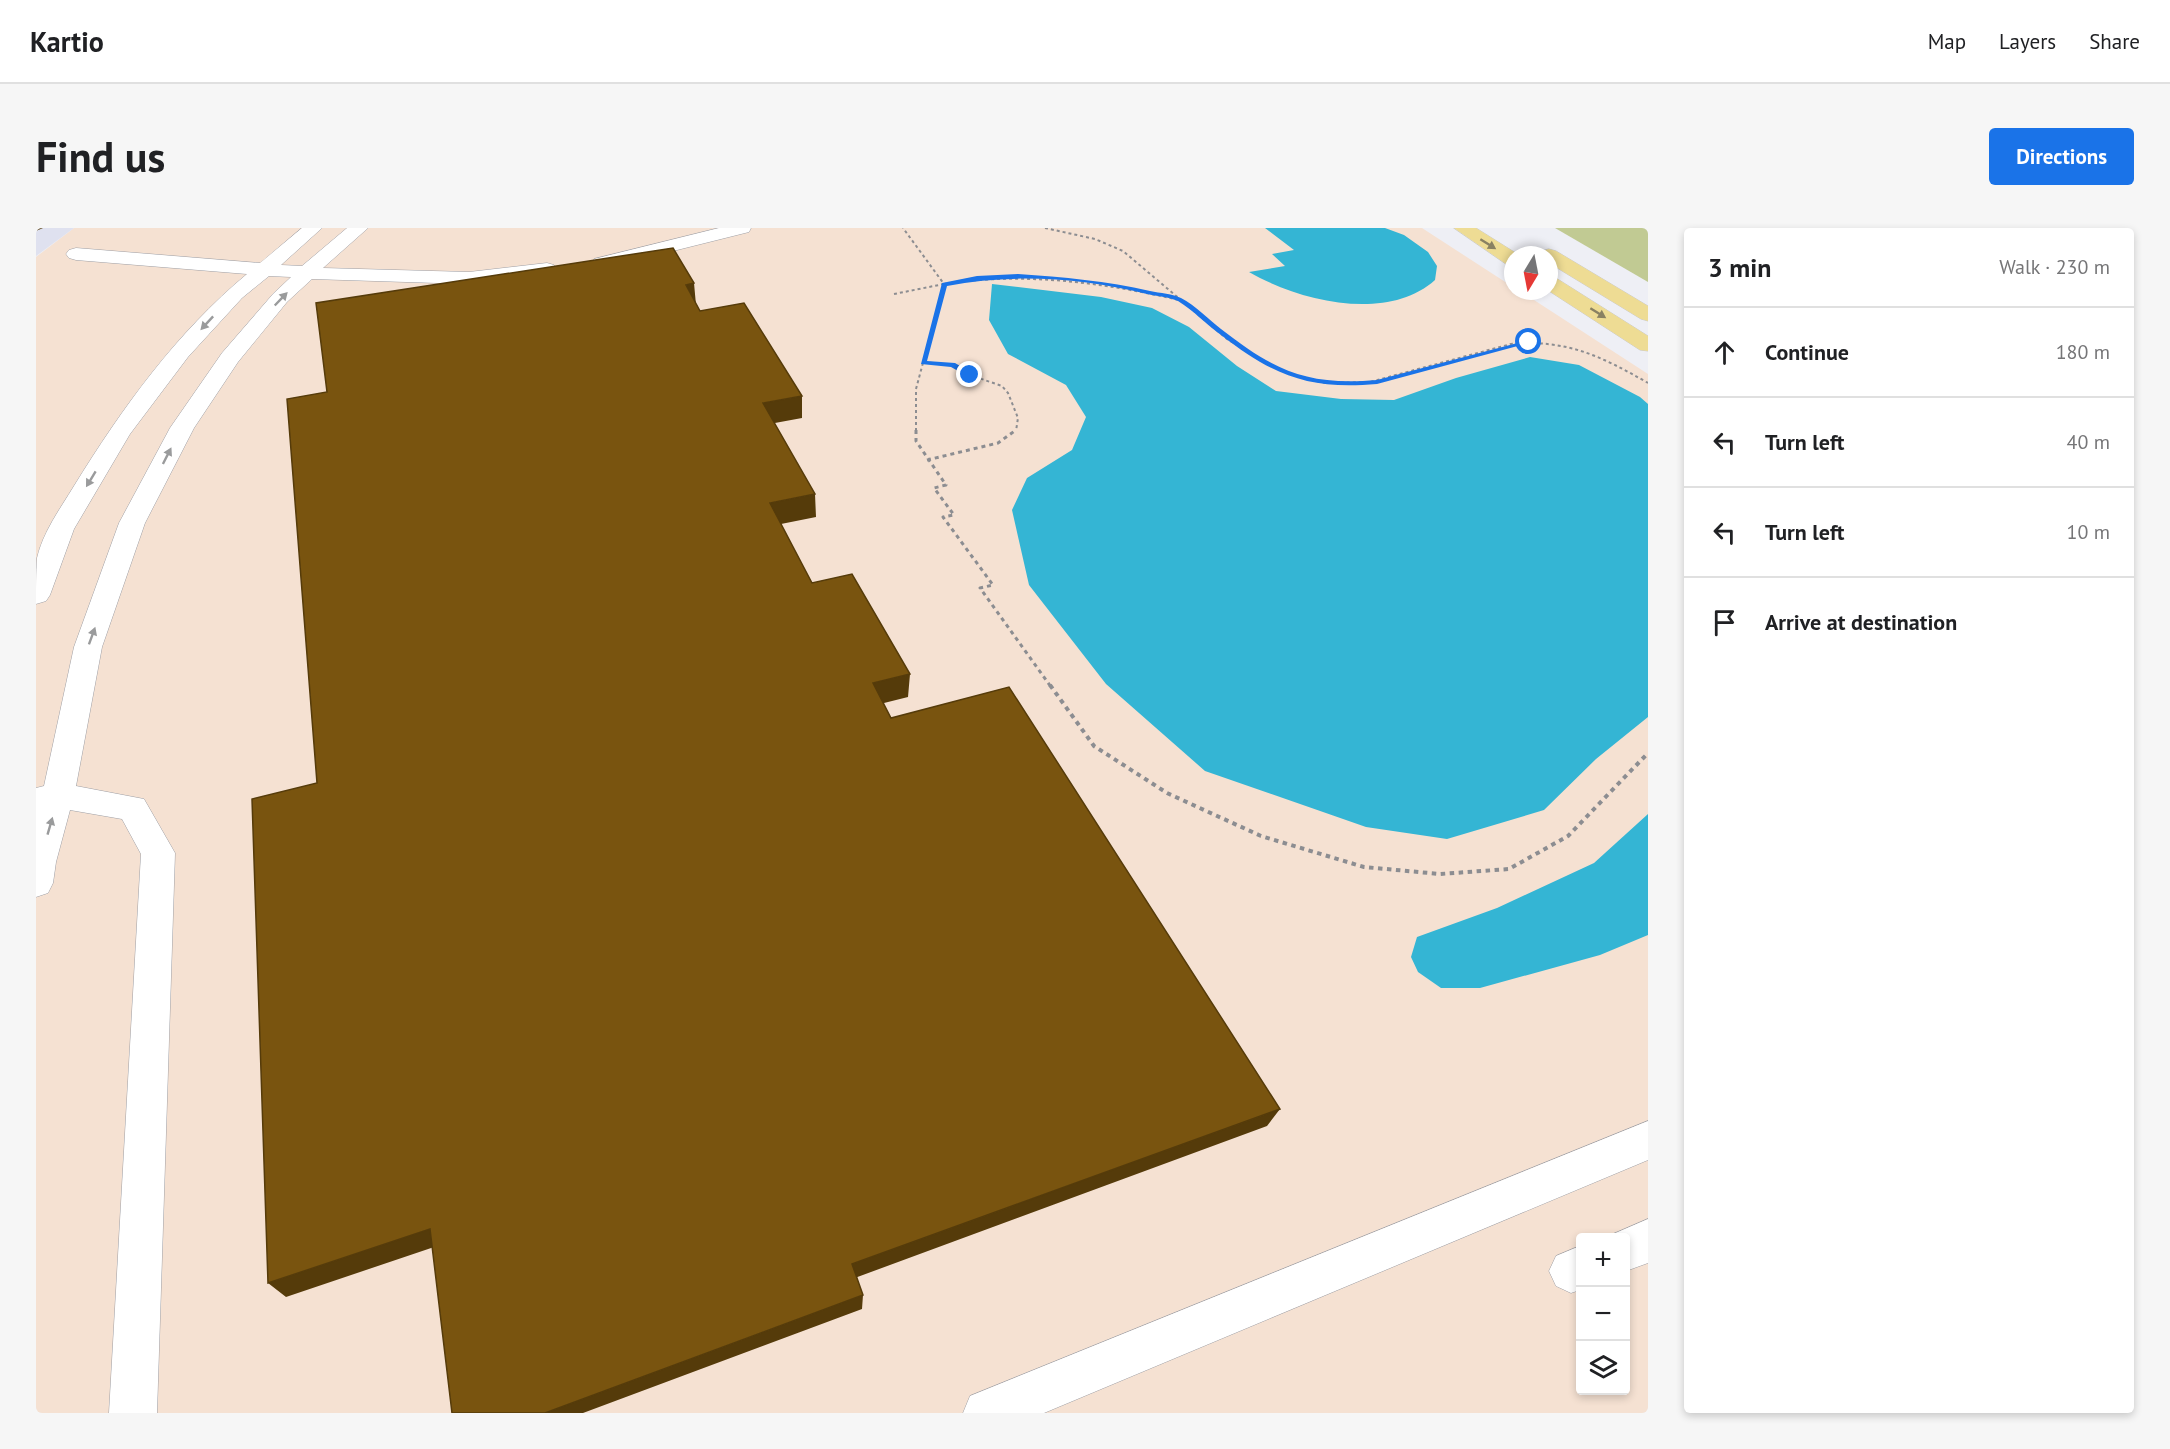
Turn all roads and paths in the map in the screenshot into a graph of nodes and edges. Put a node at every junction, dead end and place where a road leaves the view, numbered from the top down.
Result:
1 (313, 228) edge
2 (358, 228) edge
3 (742, 228) edge
4 (903, 228) edge
5 (1045, 228) edge
6 (1463, 228) edge
7 (1531, 244) dead end
8 (1534, 246) edge
9 (76, 254) dead end
10 (1504, 254) edge
11 (1558, 260) edge
12 (584, 265) edge
13 (562, 268) edge
14 (264, 269) junction
15 (308, 272) junction
16 (944, 284) junction
17 (1558, 288) edge
18 (894, 294) dead end
19 (1179, 300) junction
20 (1648, 315) edge
21 (1648, 345) edge
22 (924, 362) junction
23 (1648, 383) edge
24 (927, 460) junction
25 (36, 595) edge
26 (1648, 753) edge
27 (47, 798) edge
28 (36, 883) edge
29 (1648, 1140) edge
30 (1648, 1241) edge
31 (1630, 1248) edge
32 (133, 1413) edge
33 (987, 1413) edge

1 - 14 street
2 - 15 street
3 - 12 street
4 - 16 path
5 - 19 path
6 -> 10 main road
7 - 8 main road
9 - 14 street
11 - 20 main road
13 - 15 street
14 - 15 street
14 -> 25 street
27 -> 15 street
16 - 18 path
16 - 19 path
16 - 22 path
17 -> 21 main road
19 - 23 path
22 - 24 path
22 - 24 path
24 - 26 path
28 -> 27 street
27 - 32 street
29 - 33 street
30 - 31 street

